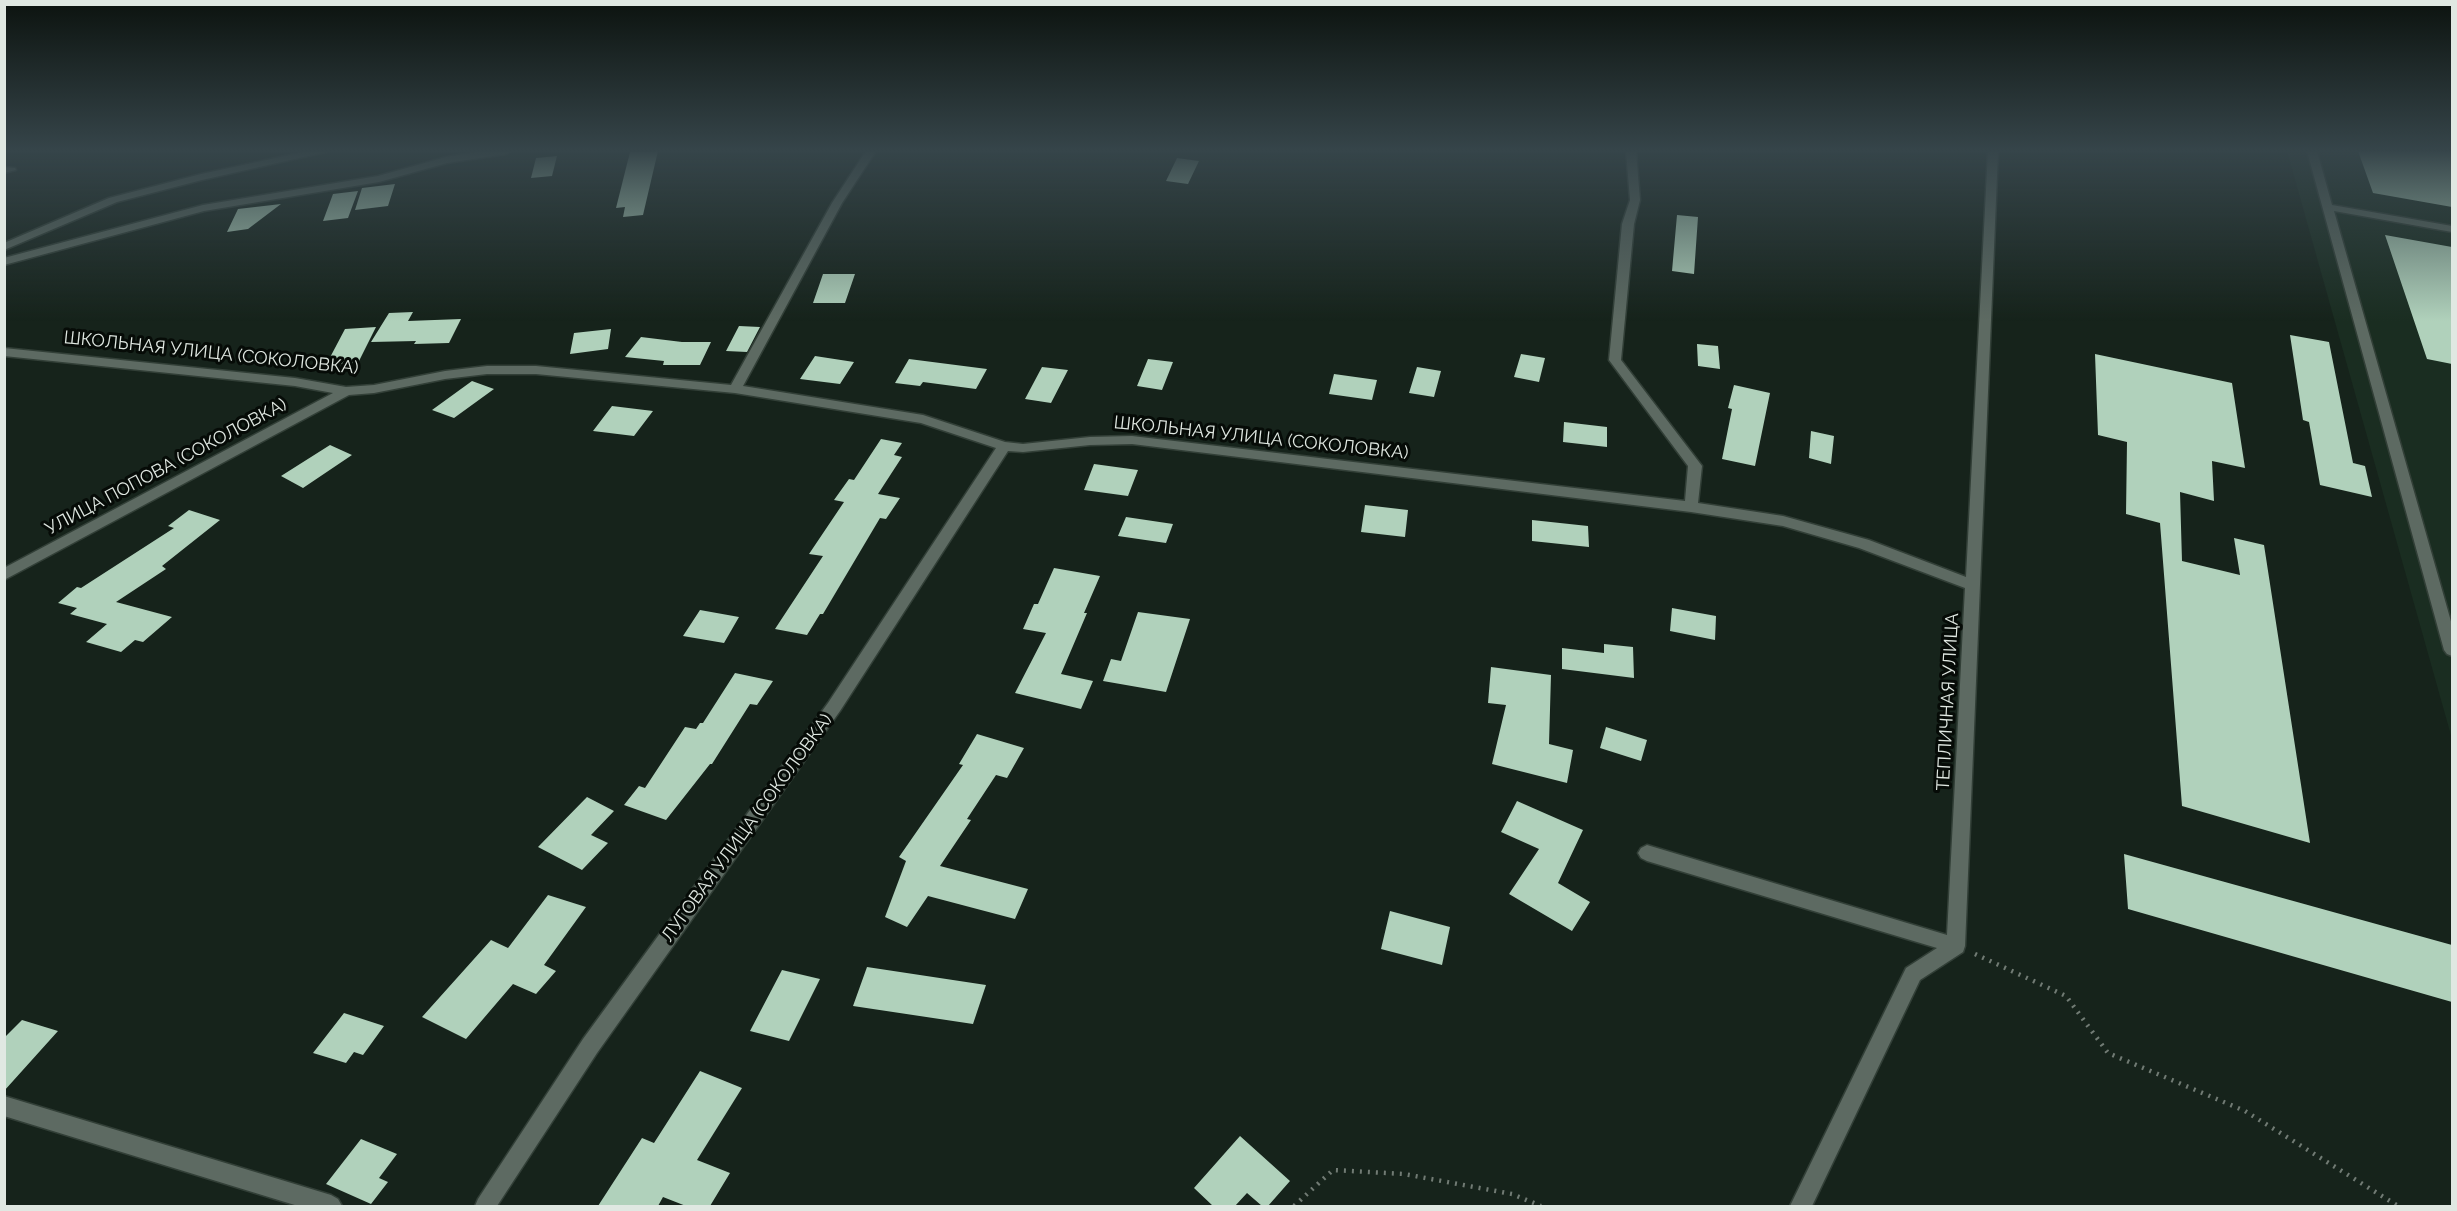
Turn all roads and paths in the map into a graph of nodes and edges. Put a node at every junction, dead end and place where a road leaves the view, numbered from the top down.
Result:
1 (2328, 207) edge
2 (96, 208) edge
3 (206, 208) edge
4 (835, 208) edge
5 (1633, 208) edge
6 (1990, 208) edge
7 (2331, 208) edge
8 (2452, 229) edge
9 (4, 247) edge
10 (4, 262) edge
11 (4, 352) edge
12 (735, 389) junction
13 (346, 390) junction
14 (1004, 446) junction
15 (1691, 507) junction
16 (4, 575) edge
17 (1973, 585) junction
18 (2452, 650) edge
19 (1647, 853) dead end
20 (1956, 946) junction
21 (4, 1106) edge
22 (331, 1206) edge
23 (485, 1206) edge
24 (1294, 1206) edge
25 (1541, 1206) edge
26 (1801, 1206) edge
27 (2398, 1206) edge

1 - 18 street
2 - 9 street
3 - 10 street
4 - 12 street
5 - 15 street
6 - 17 street, ТЕПЛИЧНАЯ УЛИЦА
7 - 8 street
11 - 13 street, ШКОЛЬНАЯ УЛИЦА (СОКОЛОВКА)
12 - 13 street, ШКОЛЬНАЯ УЛИЦА (СОКОЛОВКА)
12 - 14 street, ШКОЛЬНАЯ УЛИЦА (СОКОЛОВКА)
13 - 16 street, УЛИЦА ПОПОВА (СОКОЛОВКА)
14 - 15 street, ШКОЛЬНАЯ УЛИЦА (СОКОЛОВКА)
14 - 23 street, ЛУГОВАЯ УЛИЦА (СОКОЛОВКА)
15 - 17 street, ШКОЛЬНАЯ УЛИЦА (СОКОЛОВКА)
17 - 20 street, ТЕПЛИЧНАЯ УЛИЦА
19 - 20 street
20 - 26 street
20 - 27 path
21 - 22 street
24 - 25 path

